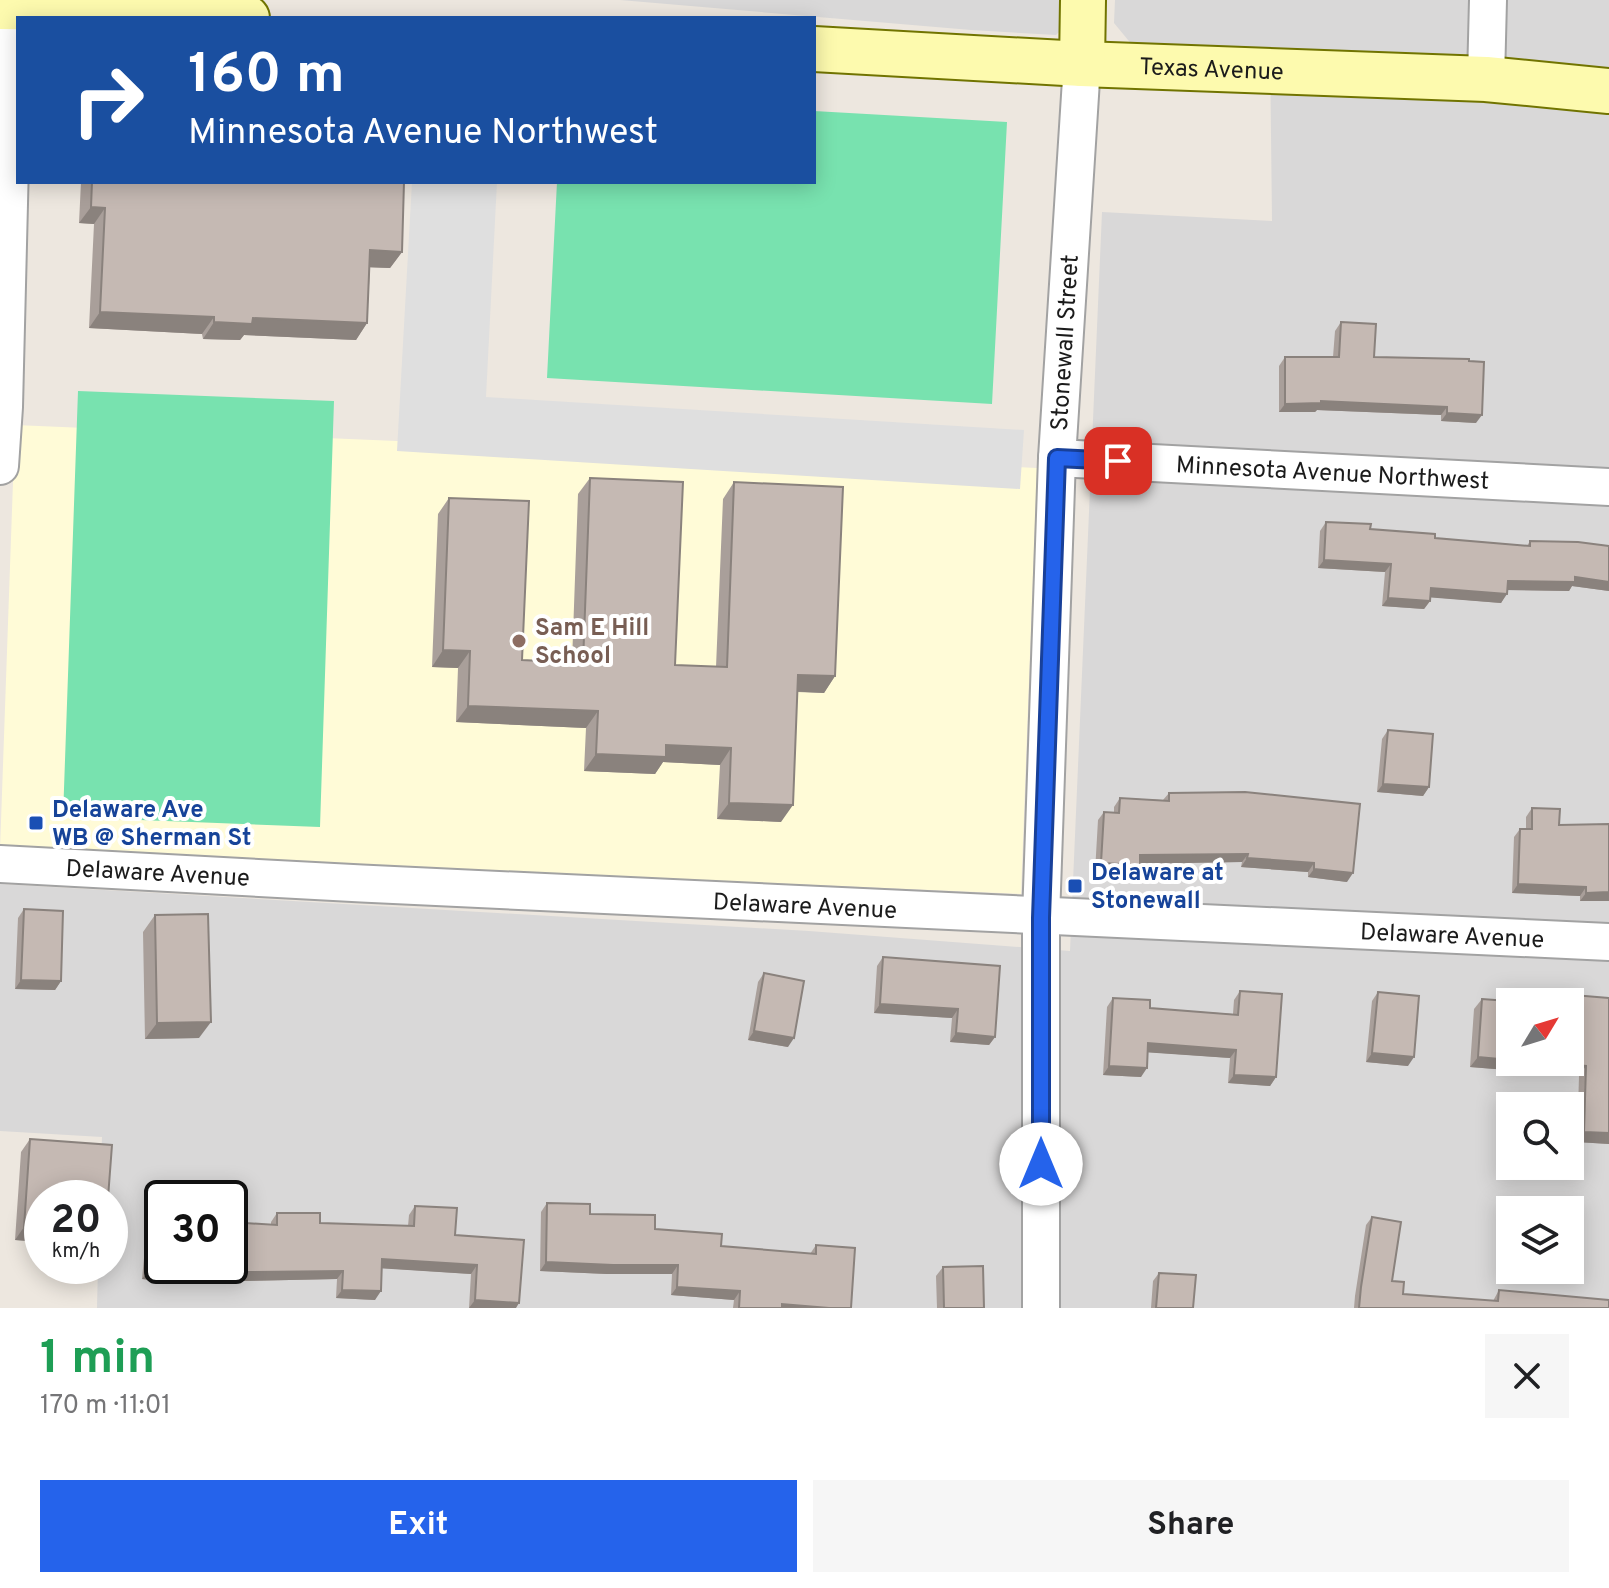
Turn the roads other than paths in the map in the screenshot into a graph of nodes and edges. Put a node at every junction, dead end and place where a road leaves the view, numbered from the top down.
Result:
1 (1083, 0) edge
2 (1488, 0) edge
3 (9, 5) edge
4 (214, 16) edge
5 (816, 49) edge
6 (1082, 64) junction
7 (1486, 79) junction
8 (1609, 91) edge
9 (2, 407) edge
10 (1057, 458) junction
11 (0, 466) edge
12 (1609, 487) edge
13 (0, 864) edge
14 (1041, 918) junction
15 (1609, 942) edge
16 (1041, 1308) edge

1 - 6 street, Stonewall Street
2 - 7 street
3 - 4 street
3 - 9 street
5 - 6 street, Texas Avenue
6 - 7 street, Texas Avenue
6 - 10 street, Stonewall Street
7 - 8 street, Texas Avenue
9 - 11 street
10 - 12 street, Minnesota Avenue Northwest
10 - 14 street, Stonewall Street
13 - 14 street, Delaware Avenue
14 - 15 street, Delaware Avenue
14 - 16 street, Stonewall Street

